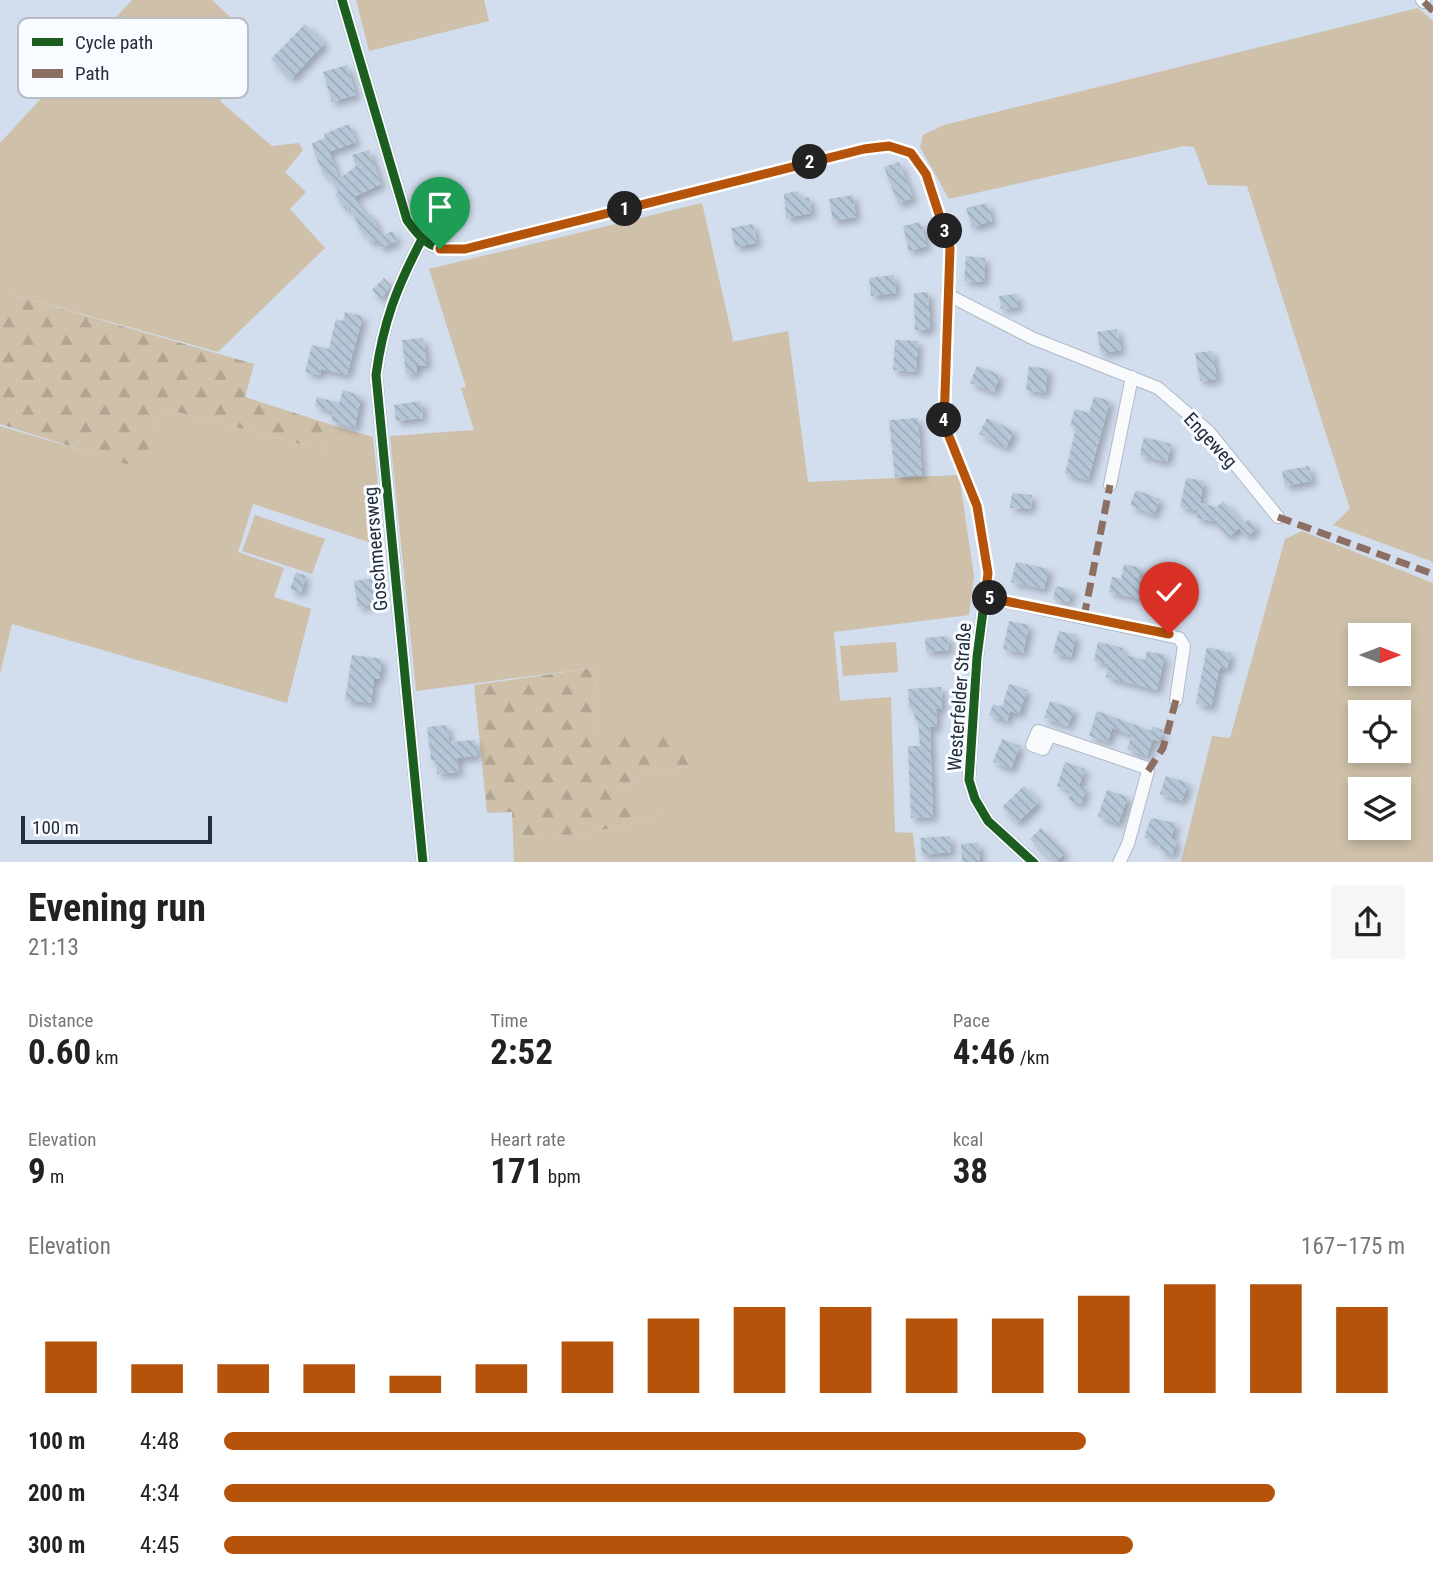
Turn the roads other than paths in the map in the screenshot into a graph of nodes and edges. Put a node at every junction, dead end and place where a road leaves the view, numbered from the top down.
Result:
1 (342, 0) edge
2 (421, 241) junction
3 (950, 296) junction
4 (1132, 377) junction
5 (1110, 485) dead end
6 (1278, 517) dead end
7 (985, 597) junction
8 (1177, 700) dead end
9 (1050, 735) dead end
10 (423, 862) edge
11 (1033, 862) edge
12 (1119, 862) edge

1 - 2 street
2 - 3 street, Westerfelder Straße
2 - 10 street, Goschmeersweg
3 - 4 street, Engeweg
3 - 7 street, Westerfelder Straße
4 - 5 street
4 - 6 street, Engeweg
7 - 8 street
7 - 11 street, Westerfelder Straße
9 - 12 street

